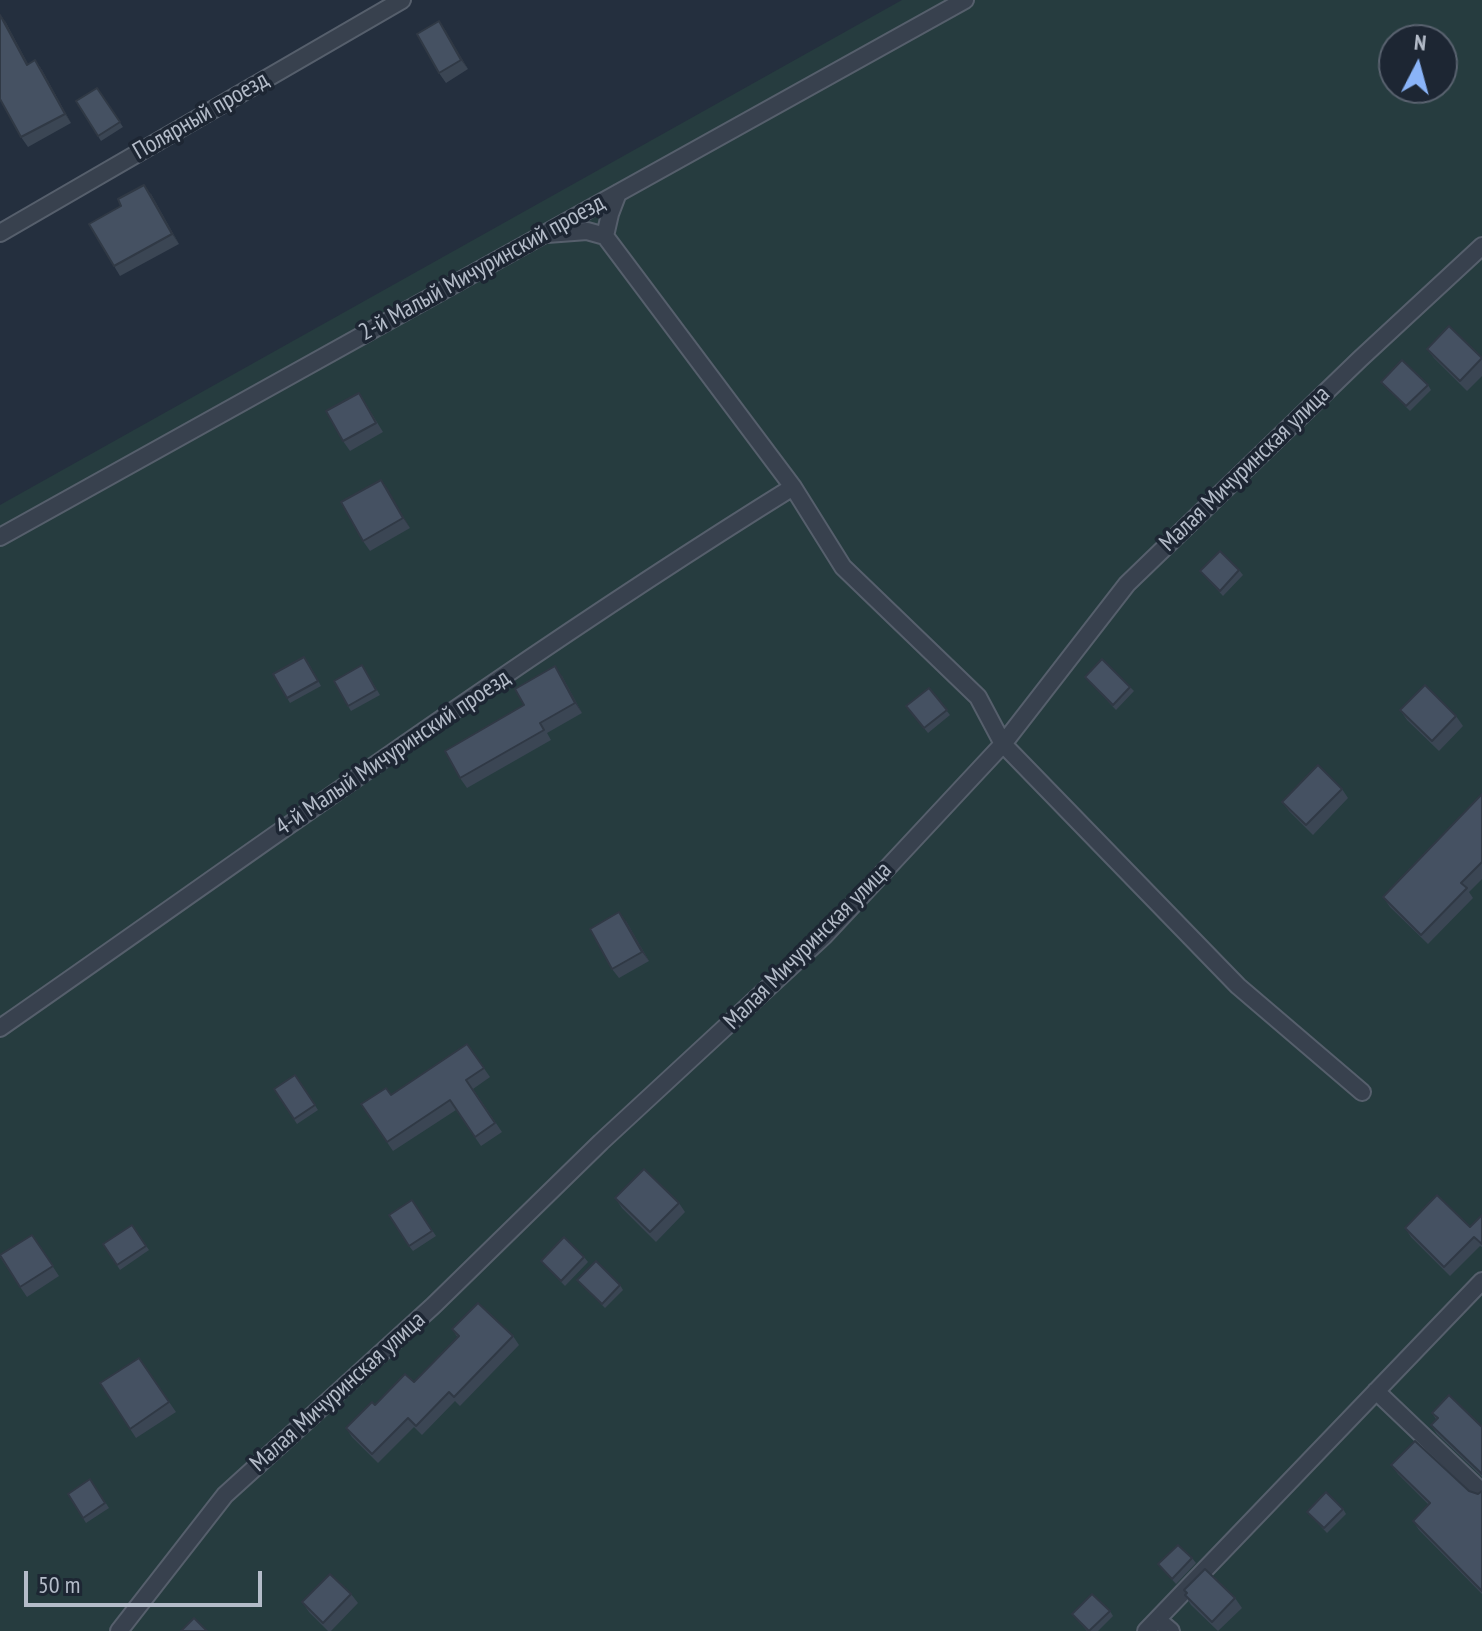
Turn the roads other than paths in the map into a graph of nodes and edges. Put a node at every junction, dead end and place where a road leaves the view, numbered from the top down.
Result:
1 (402, 0) edge
2 (965, 0) edge
3 (618, 193) junction
4 (0, 233) edge
5 (542, 234) junction
6 (605, 236) junction
7 (1482, 246) edge
8 (793, 487) junction
9 (0, 537) edge
10 (1003, 744) junction
11 (0, 1028) edge
12 (1362, 1092) dead end
13 (1482, 1281) edge
14 (1376, 1391) junction
15 (1482, 1492) edge
16 (1158, 1627) edge
17 (119, 1631) edge

1 - 4 lane, Полярный проезд
2 - 3 lane, 2-й Малый Мичуринский проезд
3 - 5 lane, 2-й Малый Мичуринский проезд
3 - 6 lane
5 - 6 lane
5 - 9 lane, 2-й Малый Мичуринский проезд
6 - 8 lane
7 - 10 lane, Малая Мичуринская улица
8 - 10 lane
8 - 11 lane, 4-й Малый Мичуринский проезд
10 - 12 lane
10 - 17 lane, Малая Мичуринская улица
13 - 14 lane
14 - 15 lane
14 - 16 lane

